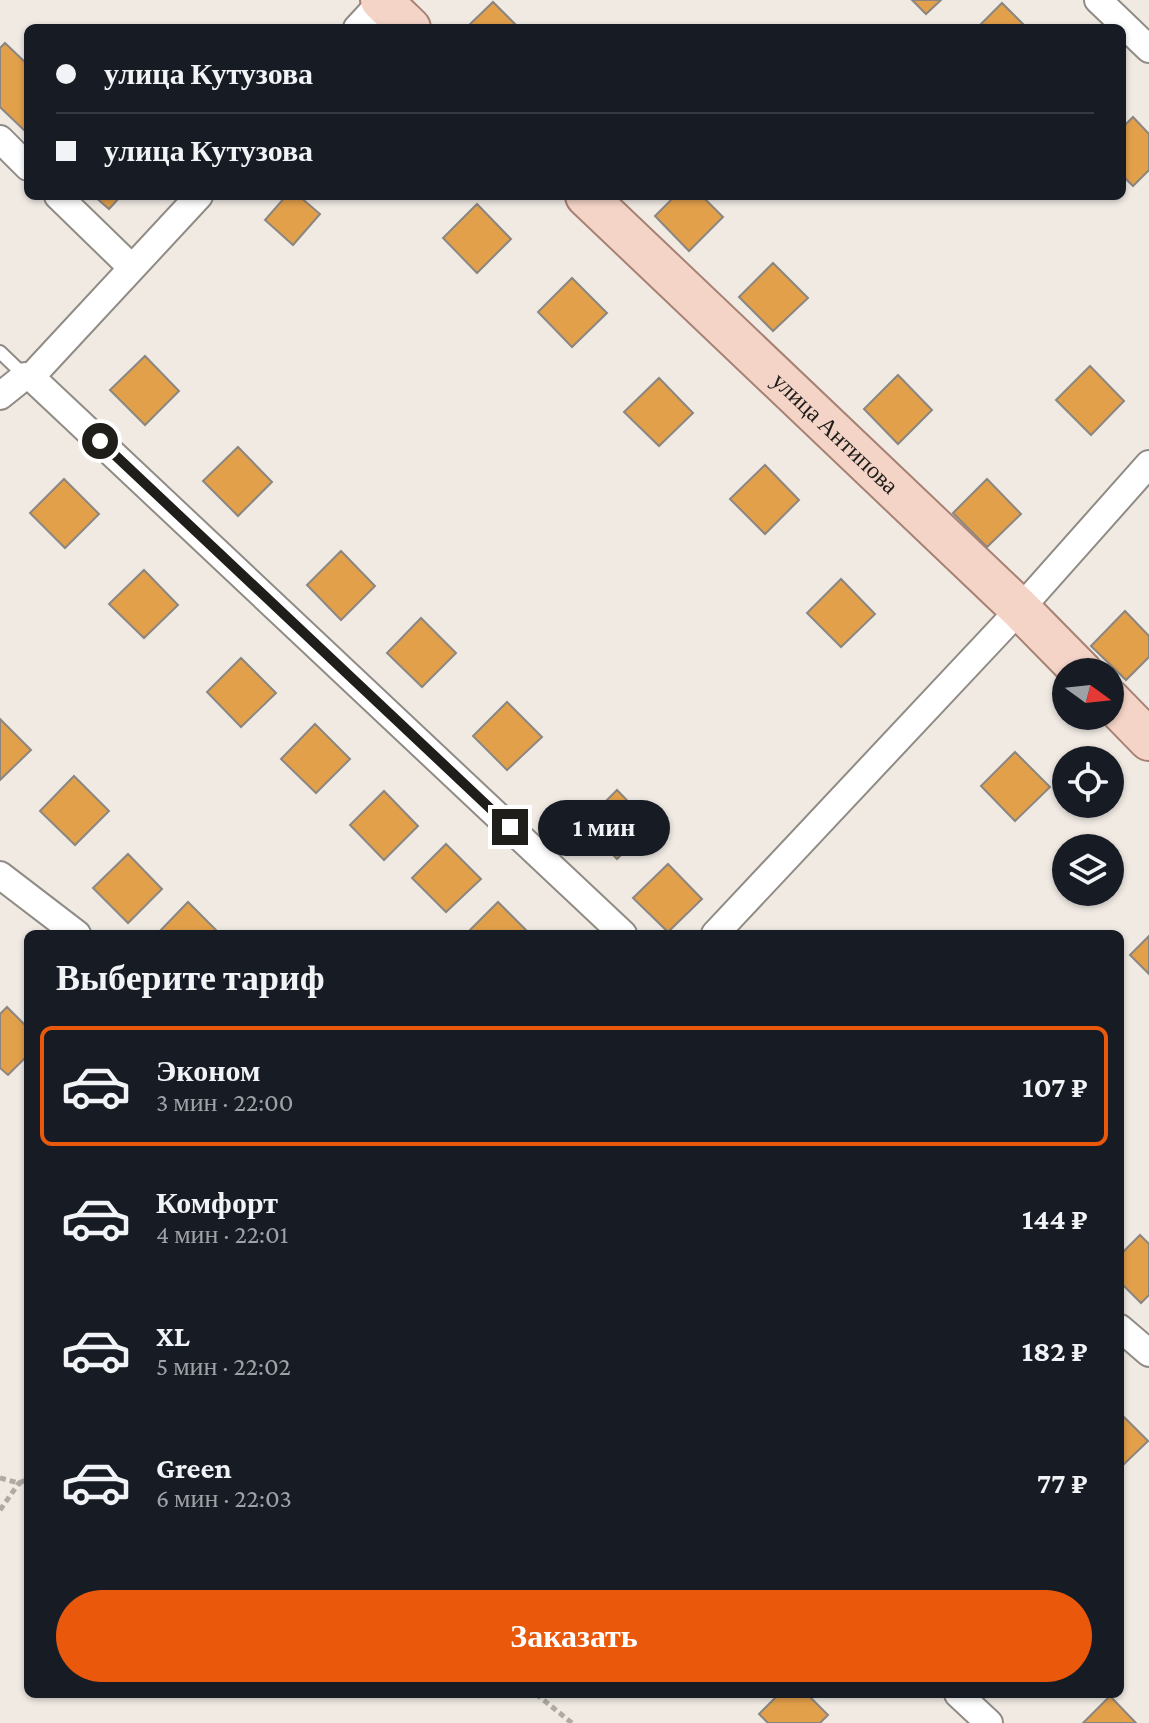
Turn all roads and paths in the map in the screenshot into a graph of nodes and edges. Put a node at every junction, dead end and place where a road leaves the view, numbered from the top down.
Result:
1 (1098, 0) edge
2 (1123, 24) edge
3 (1126, 27) edge
4 (1149, 49) edge
5 (0, 139) edge
6 (24, 163) edge
7 (62, 200) edge
8 (195, 200) edge
9 (590, 200) edge
10 (132, 268) junction
11 (0, 352) edge
12 (28, 376) junction
13 (0, 396) edge
14 (1149, 464) edge
15 (1020, 609) junction
16 (1068, 658) edge
17 (1124, 714) edge
18 (1149, 740) edge
19 (0, 875) edge
20 (72, 930) edge
21 (619, 930) edge
22 (719, 930) edge
23 (1124, 1331) edge
24 (1149, 1353) edge
25 (0, 1478) edge
26 (24, 1481) edge
27 (19, 1483) junction
28 (24, 1485) edge
29 (0, 1510) edge
30 (541, 1698) edge
31 (962, 1698) edge
32 (572, 1723) edge
33 (989, 1723) edge

1 - 2 street
3 - 4 street
5 - 6 street
7 - 10 street
8 - 10 street
9 - 15 main road, улица Антипова
10 - 12 street
11 - 12 lane
12 - 13 street
12 - 21 street
14 - 15 street
15 - 16 main road, улица Антипова
15 - 22 street
17 - 18 main road
19 - 20 street
23 - 24 street
25 - 27 path
26 - 27 path
27 - 28 path
27 - 29 path
30 - 32 path
31 - 33 street

